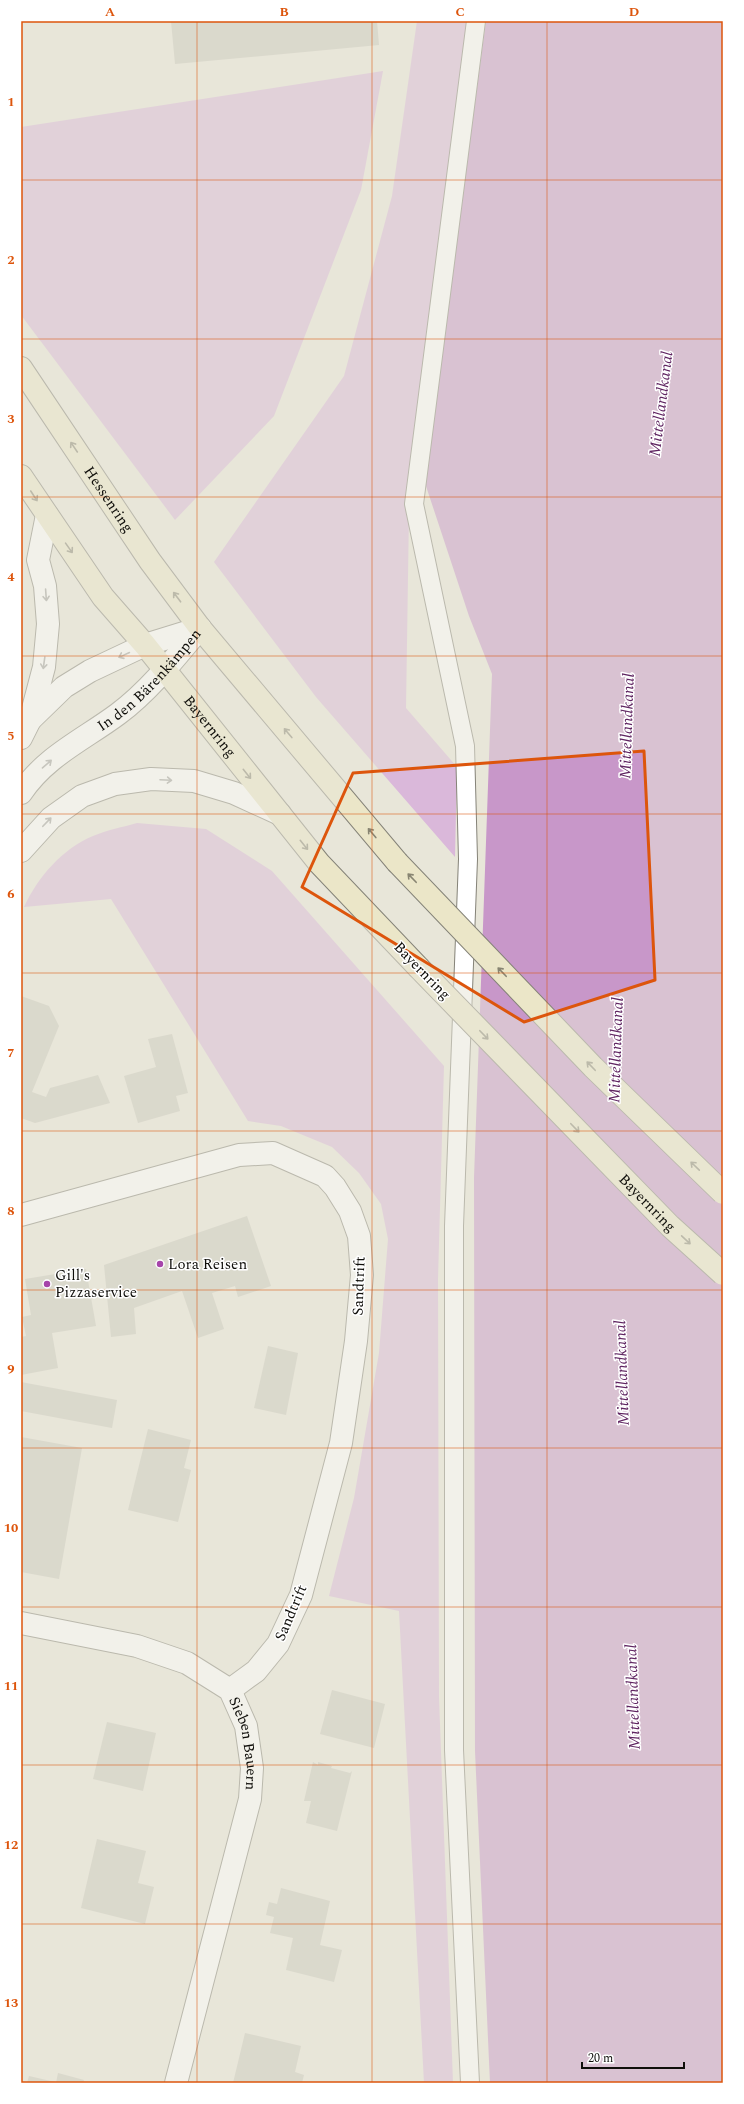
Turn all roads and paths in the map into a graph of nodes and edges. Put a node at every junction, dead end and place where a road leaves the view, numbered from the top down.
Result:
1 (476, 21) edge
2 (21, 368) edge
3 (21, 476) edge
4 (47, 515) junction
5 (200, 628) junction
6 (145, 645) junction
7 (164, 671) junction
8 (26, 729) edge
9 (21, 793) edge
10 (280, 814) junction
11 (21, 851) edge
12 (723, 1193) edge
13 (21, 1216) edge
14 (723, 1274) edge
15 (21, 1623) edge
16 (230, 1690) junction
17 (176, 2083) edge
18 (470, 2083) edge

1 - 18 lane
5 -> 2 street, Hessenring
3 -> 4 street
4 -> 6 street
4 -> 8 street, In den Bärenkämpen
5 - 6 street, In den Bärenkämpen
5 - 7 street, In den Bärenkämpen
12 -> 5 street, bridge
6 - 7 street, Bayernring
6 -> 8 street, In den Bärenkämpen
9 -> 7 street, In den Bärenkämpen
7 -> 10 street, Bayernring
11 -> 10 street
10 -> 14 street, Bayernring, bridge
13 - 16 street, Sandtrift
15 - 16 street, Sieben Bauern
16 - 17 street, Sieben Bauern

